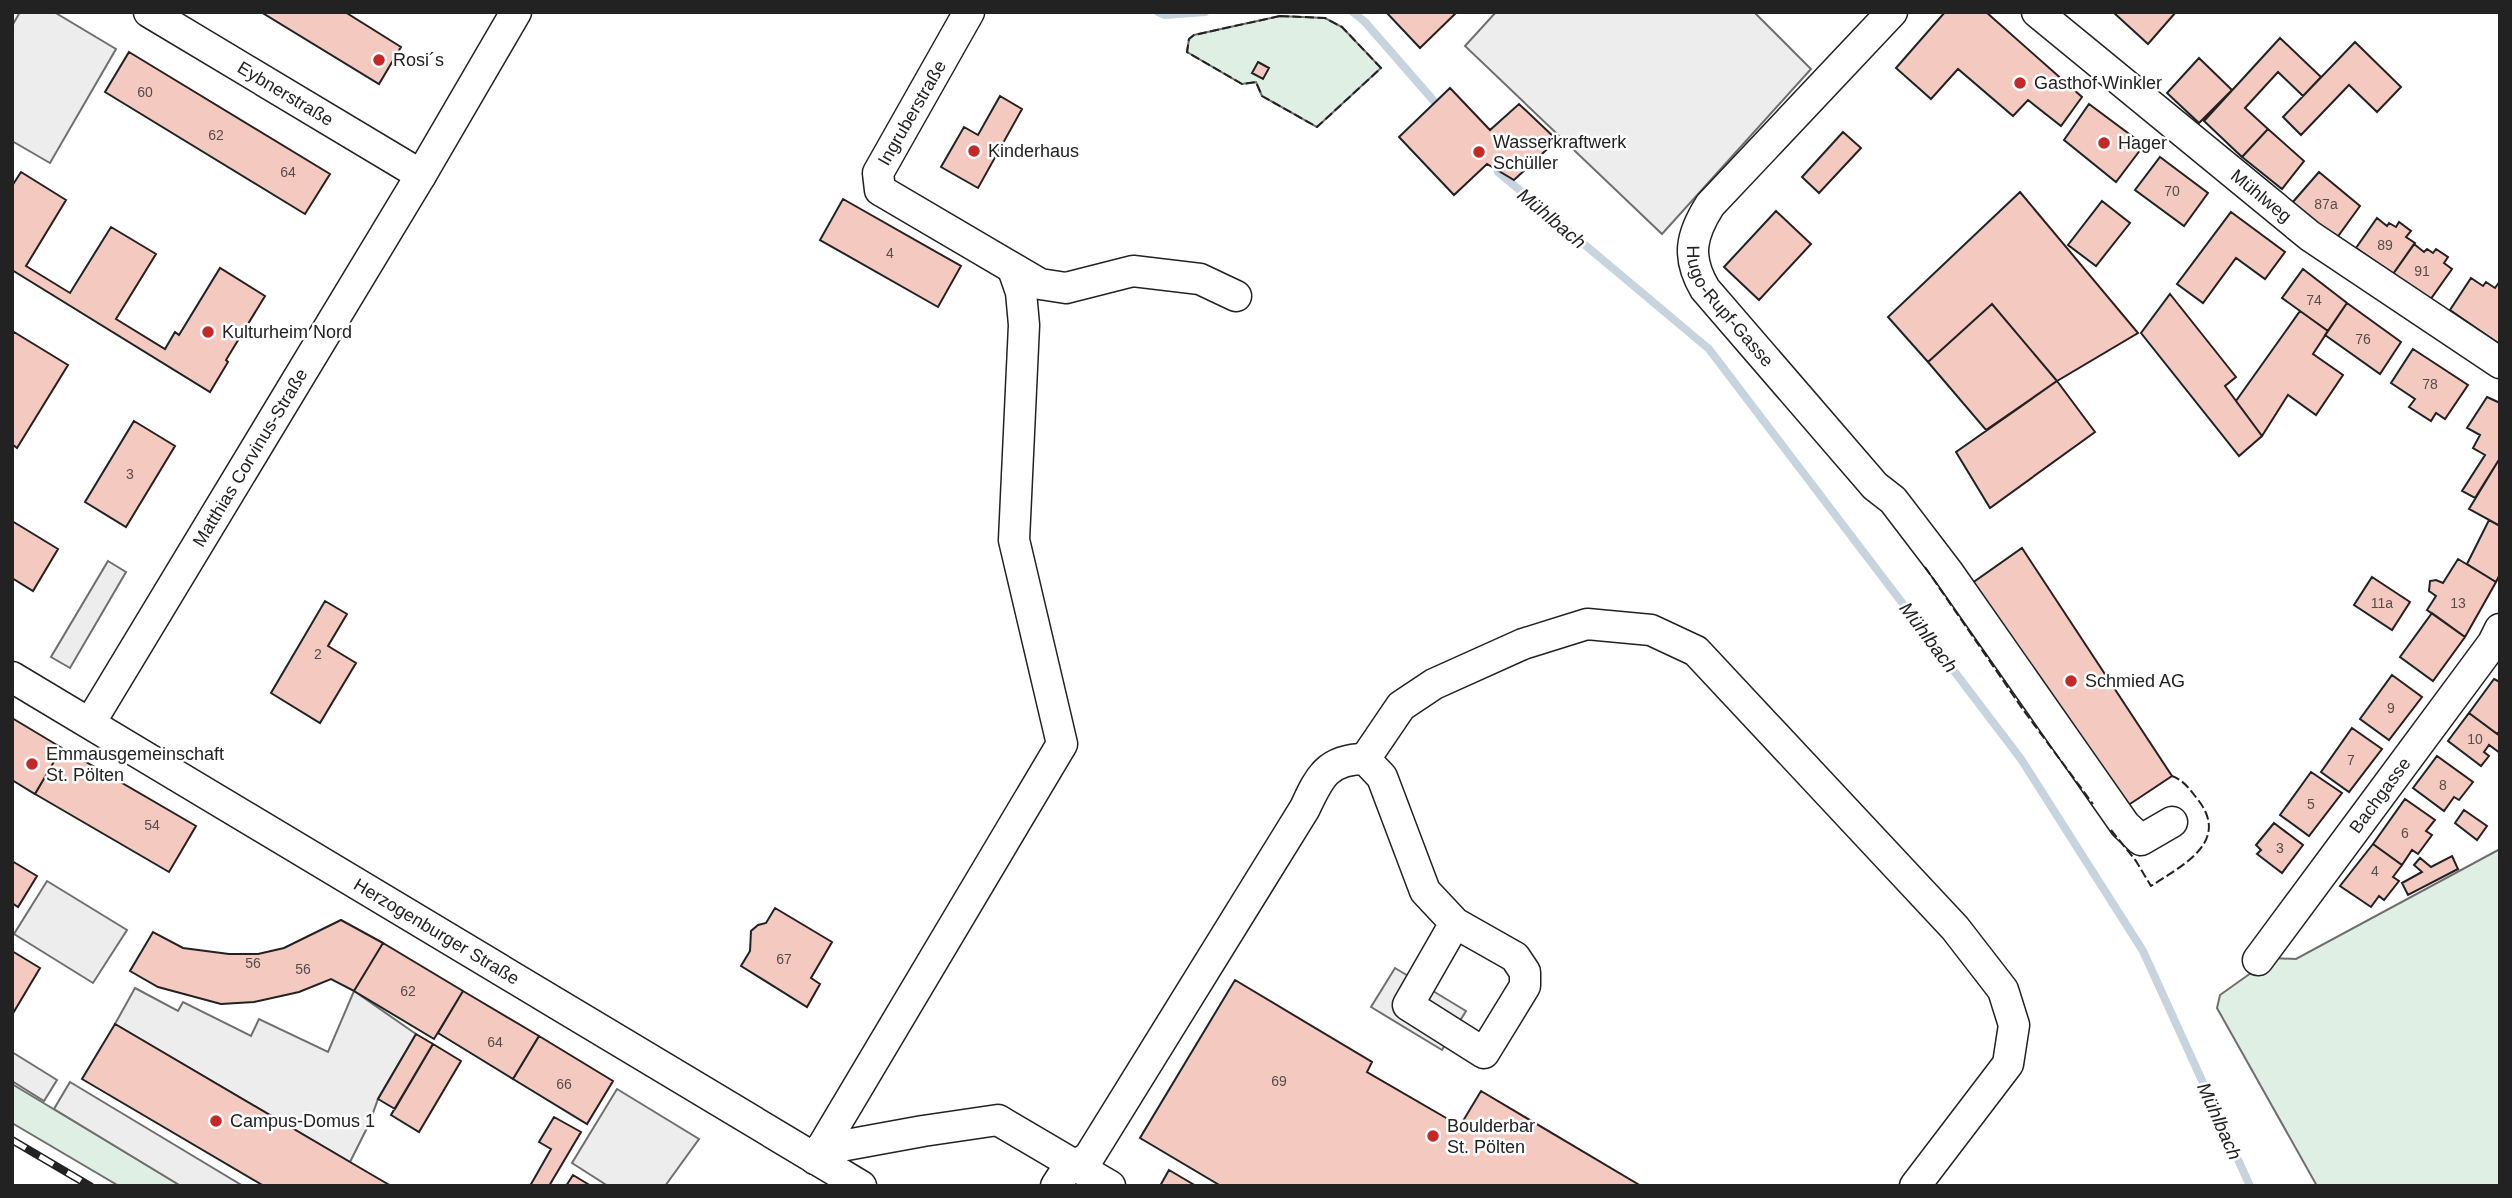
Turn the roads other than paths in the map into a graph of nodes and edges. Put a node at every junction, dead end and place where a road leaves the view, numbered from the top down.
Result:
1 (149, 12) edge
2 (516, 12) edge
3 (969, 12) edge
4 (1892, 12) edge
5 (2037, 12) edge
6 (421, 175) junction
7 (1013, 269) junction
8 (1236, 296) dead end
9 (2500, 363) edge
10 (2497, 640) edge
11 (12, 677) edge
12 (90, 723) junction
13 (1365, 759) junction
14 (2172, 822) dead end
15 (1455, 923) dead end
16 (2258, 960) dead end
17 (817, 1154) junction
18 (1066, 1175) edge
19 (860, 1186) edge
20 (1110, 1186) edge
21 (1915, 1186) edge

1 - 6 street, Eybnerstraße
2 - 6 street, Matthias Corvinus-Straße
3 - 7 street, Ingruberstraße
4 - 14 street, Hugo-Rupf-Gasse
5 - 9 street, Mühlweg
6 - 12 street, Matthias Corvinus-Straße
7 - 8 street
7 - 17 street
10 - 16 street, Bachgasse
11 - 12 street, Herzogenburger Straße
12 - 17 street, Herzogenburger Straße
13 - 15 street
13 - 18 street
13 - 21 street
17 - 18 street
17 - 19 street, Herzogenburger Straße
18 - 20 street

